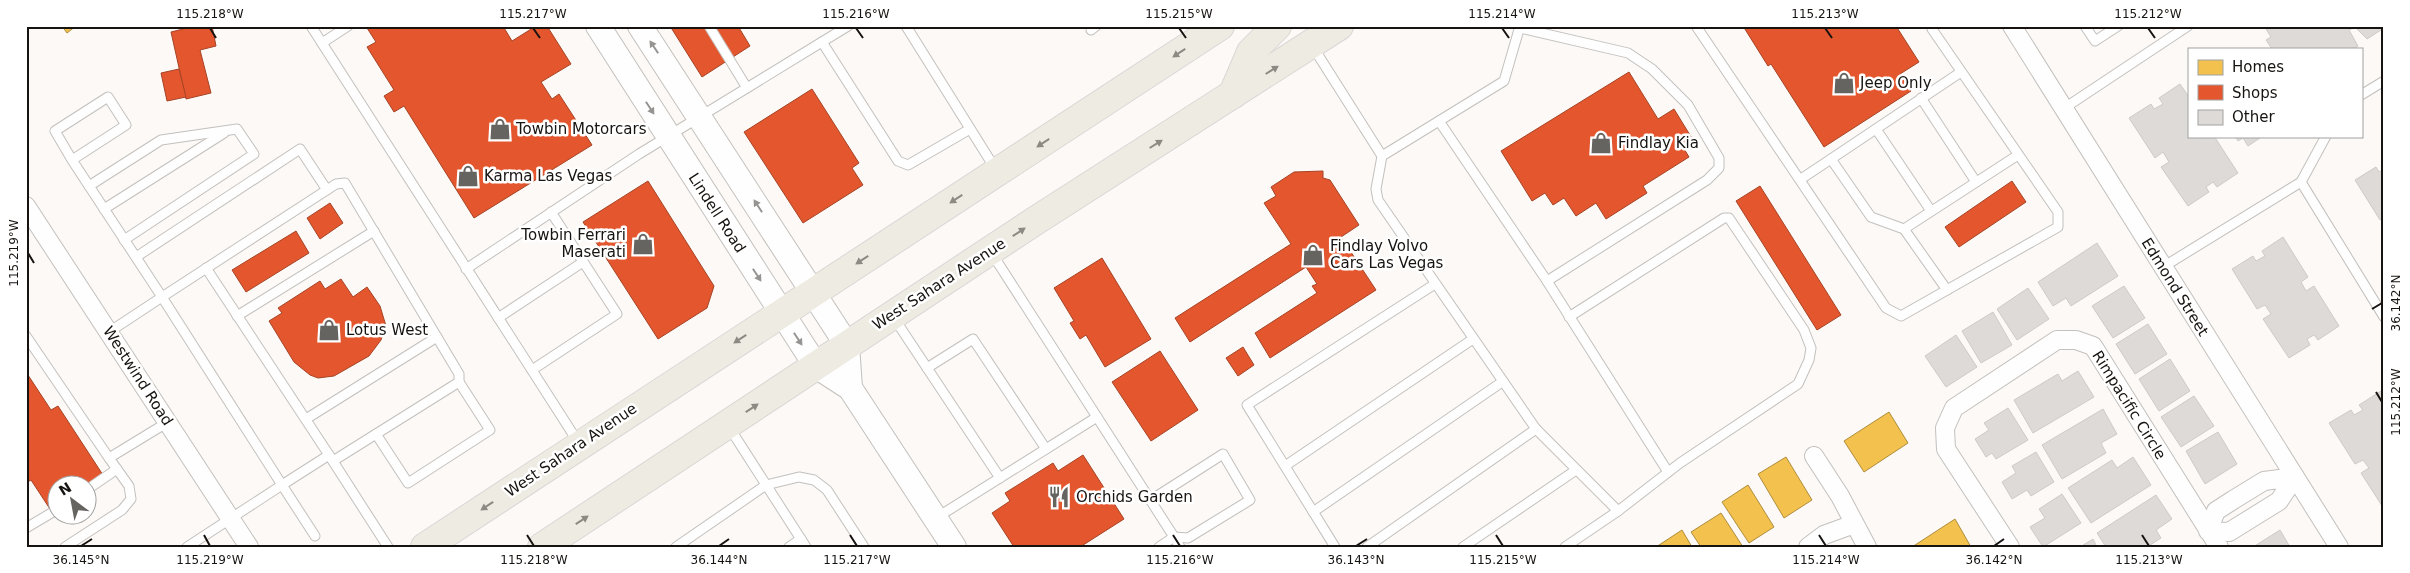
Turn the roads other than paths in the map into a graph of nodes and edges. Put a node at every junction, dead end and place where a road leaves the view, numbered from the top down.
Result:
1 (311, 26) edge
2 (348, 26) edge
3 (598, 26) edge
4 (640, 26) edge
5 (708, 26) edge
6 (848, 26) edge
7 (906, 26) edge
8 (1220, 26) edge
9 (1277, 26) edge
10 (1339, 26) edge
11 (1696, 26) edge
12 (2012, 26) edge
13 (2086, 26) edge
14 (2118, 26) edge
15 (2188, 26) edge
16 (1520, 27) edge
17 (1931, 27) edge
18 (1309, 35) edge
19 (822, 42) junction
20 (322, 43) junction
21 (1961, 72) junction
22 (2384, 81) edge
23 (747, 88) junction
24 (1233, 94) junction
25 (2362, 94) edge
26 (1922, 98) junction
27 (2063, 108) junction
28 (700, 116) junction
29 (1440, 121) junction
30 (970, 128) junction
31 (1876, 129) junction
32 (228, 131) junction
33 (668, 136) junction
34 (2325, 138) edge
35 (2018, 154) junction
36 (1382, 156) junction
37 (1831, 159) junction
38 (72, 160) junction
39 (997, 173) junction
40 (1801, 179) junction
41 (1976, 182) junction
42 (2301, 182) junction
43 (89, 186) junction
44 (327, 190) junction
45 (26, 206) edge
46 (104, 209) junction
47 (1931, 211) junction
48 (551, 212) junction
49 (1904, 229) junction
50 (374, 231) junction
51 (124, 240) junction
52 (990, 250) junction
53 (136, 257) junction
54 (583, 262) junction
55 (2163, 267) junction
56 (206, 268) junction
57 (466, 269) junction
58 (1547, 281) junction
59 (1434, 284) junction
60 (1947, 290) junction
61 (812, 292) junction
62 (162, 297) junction
63 (781, 312) junction
64 (892, 315) junction
65 (238, 316) junction
66 (1570, 317) junction
67 (2384, 317) edge
68 (498, 318) junction
69 (109, 332) junction
70 (26, 336) edge
71 (437, 337) junction
72 (1472, 340) junction
73 (847, 345) junction
74 (816, 366) junction
75 (927, 368) junction
76 (532, 370) junction
77 (459, 382) junction
78 (1502, 382) junction
79 (850, 388) junction
80 (1097, 417) junction
81 (306, 419) junction
82 (168, 422) junction
83 (727, 424) junction
84 (1536, 429) junction
85 (376, 434) junction
86 (580, 444) junction
87 (1046, 449) junction
88 (1814, 456) dead end
89 (109, 458) junction
90 (331, 458) junction
91 (1285, 466) junction
92 (117, 469) junction
93 (1576, 470) junction
94 (1668, 472) junction
95 (2295, 477) junction
96 (1000, 478) junction
97 (98, 481) edge
98 (282, 485) junction
99 (766, 485) junction
100 (1151, 500) junction
101 (1618, 511) junction
102 (1313, 512) junction
103 (48, 515) edge
104 (231, 517) junction
105 (936, 518) junction
106 (1854, 524) junction
107 (26, 528) edge
108 (2208, 531) junction
109 (315, 536) dead end
110 (1174, 537) junction
111 (804, 543) edge
112 (428, 546) edge
113 (65, 547) edge
114 (186, 547) edge
115 (249, 547) edge
116 (388, 547) edge
117 (542, 547) edge
118 (676, 547) edge
119 (789, 547) edge
120 (864, 547) edge
121 (954, 547) edge
122 (1159, 547) edge
123 (1180, 547) edge
124 (1335, 547) edge
125 (1367, 547) edge
126 (1463, 547) edge
127 (1565, 547) edge
128 (1808, 547) edge
129 (1868, 547) edge
130 (2010, 547) edge
131 (2218, 547) edge
132 (2338, 547) edge

1 - 20 lane
2 - 20 lane
3 -> 33 street, Lindell Road
28 -> 4 street, Lindell Road
5 - 23 lane
6 - 19 lane
7 - 30 lane
8 -> 39 main road, West Sahara Avenue
9 - 24 main road
10 - 18 main road, West Sahara Avenue
11 - 40 lane
12 - 27 street, Edmond Street
13 - 14 lane
15 - 27 lane
16 - 29 lane
16 - 58 lane
17 - 21 lane
24 -> 18 main road, West Sahara Avenue
18 - 36 lane
19 - 23 lane
19 - 30 lane
20 - 57 lane
21 - 26 lane
21 - 35 lane
22 - 25 lane
23 - 28 lane
52 -> 24 main road, West Sahara Avenue
26 - 31 lane
26 - 41 lane
27 - 55 street, Edmond Street
28 - 33 lane
61 -> 28 street, Lindell Road
29 - 36 lane
29 - 58 lane
30 - 39 lane
31 - 37 lane
31 - 47 lane
32 - 43 lane
32 - 46 lane
32 - 51 lane
33 - 48 lane
33 -> 63 street, Lindell Road
34 - 42 lane
35 - 41 lane
35 - 60 lane
36 - 59 lane
37 - 40 lane
37 - 49 lane
38 - 38 lane
38 - 43 lane
39 -> 61 main road, West Sahara Avenue
40 - 60 lane
41 - 47 lane
42 - 55 lane
42 - 67 lane
43 - 46 lane
44 - 50 lane
44 - 53 lane
44 - 56 lane
45 - 69 street, Westwind Road
46 - 51 lane
47 - 49 lane
48 - 54 lane
48 - 57 lane
49 - 60 lane
50 - 65 lane
50 - 71 lane
51 - 53 lane
52 - 64 main road, West Sahara Avenue
52 - 80 lane
53 - 62 lane
54 - 68 lane
54 - 76 lane
55 - 95 street, Edmond Street
56 - 62 lane
56 - 65 lane
57 - 68 lane
58 - 66 lane
59 - 72 lane
59 - 91 lane
61 - 63 main road, West Sahara Avenue
61 - 73 street, Lindell Road
62 - 69 lane
62 - 98 lane
63 -> 74 street, Lindell Road
63 -> 86 main road, West Sahara Avenue
64 - 73 main road, West Sahara Avenue
64 - 75 lane
65 - 81 lane
66 - 94 lane
66 - 94 lane
68 - 76 lane
69 - 82 street, Westwind Road
70 - 89 lane
71 - 77 lane
71 - 81 lane
72 - 78 lane
72 - 91 lane
73 - 74 main road, West Sahara Avenue
73 - 79 street, Lindell Road
74 - 79 street, Lindell Road
83 -> 74 main road, West Sahara Avenue
75 - 87 lane
75 - 96 lane
76 - 86 lane
77 - 85 lane
77 - 85 lane
78 - 84 lane
78 - 102 lane
79 - 105 street, Lindell Road
80 - 87 lane
80 - 100 lane
81 - 90 lane
82 - 89 lane
82 - 104 street, Westwind Road
83 - 99 lane
117 -> 83 main road, West Sahara Avenue
84 - 93 lane
84 - 125 lane
85 - 90 lane
86 -> 112 main road, West Sahara Avenue
87 - 96 lane
88 - 106 street
89 - 92 lane
90 - 98 lane
90 - 116 lane
91 - 102 lane
92 - 97 lane
92 - 113 lane
93 - 101 lane
93 - 126 lane
94 - 101 lane
95 - 108 street
95 - 108 street
95 - 132 street, Edmond Street
96 - 105 lane
98 - 104 lane
98 - 109 lane
99 - 111 lane
99 - 118 lane
99 - 120 lane
100 - 110 lane
100 - 110 lane
101 - 127 lane
102 - 124 lane
103 - 107 lane
104 - 114 lane
104 - 115 street, Westwind Road
105 - 121 street, Lindell Road
106 - 128 street
106 - 129 street
108 - 130 street, Rimpacific Circle
108 - 131 street, Rimpacific Circle
110 - 122 lane
110 - 123 lane
111 - 119 lane

